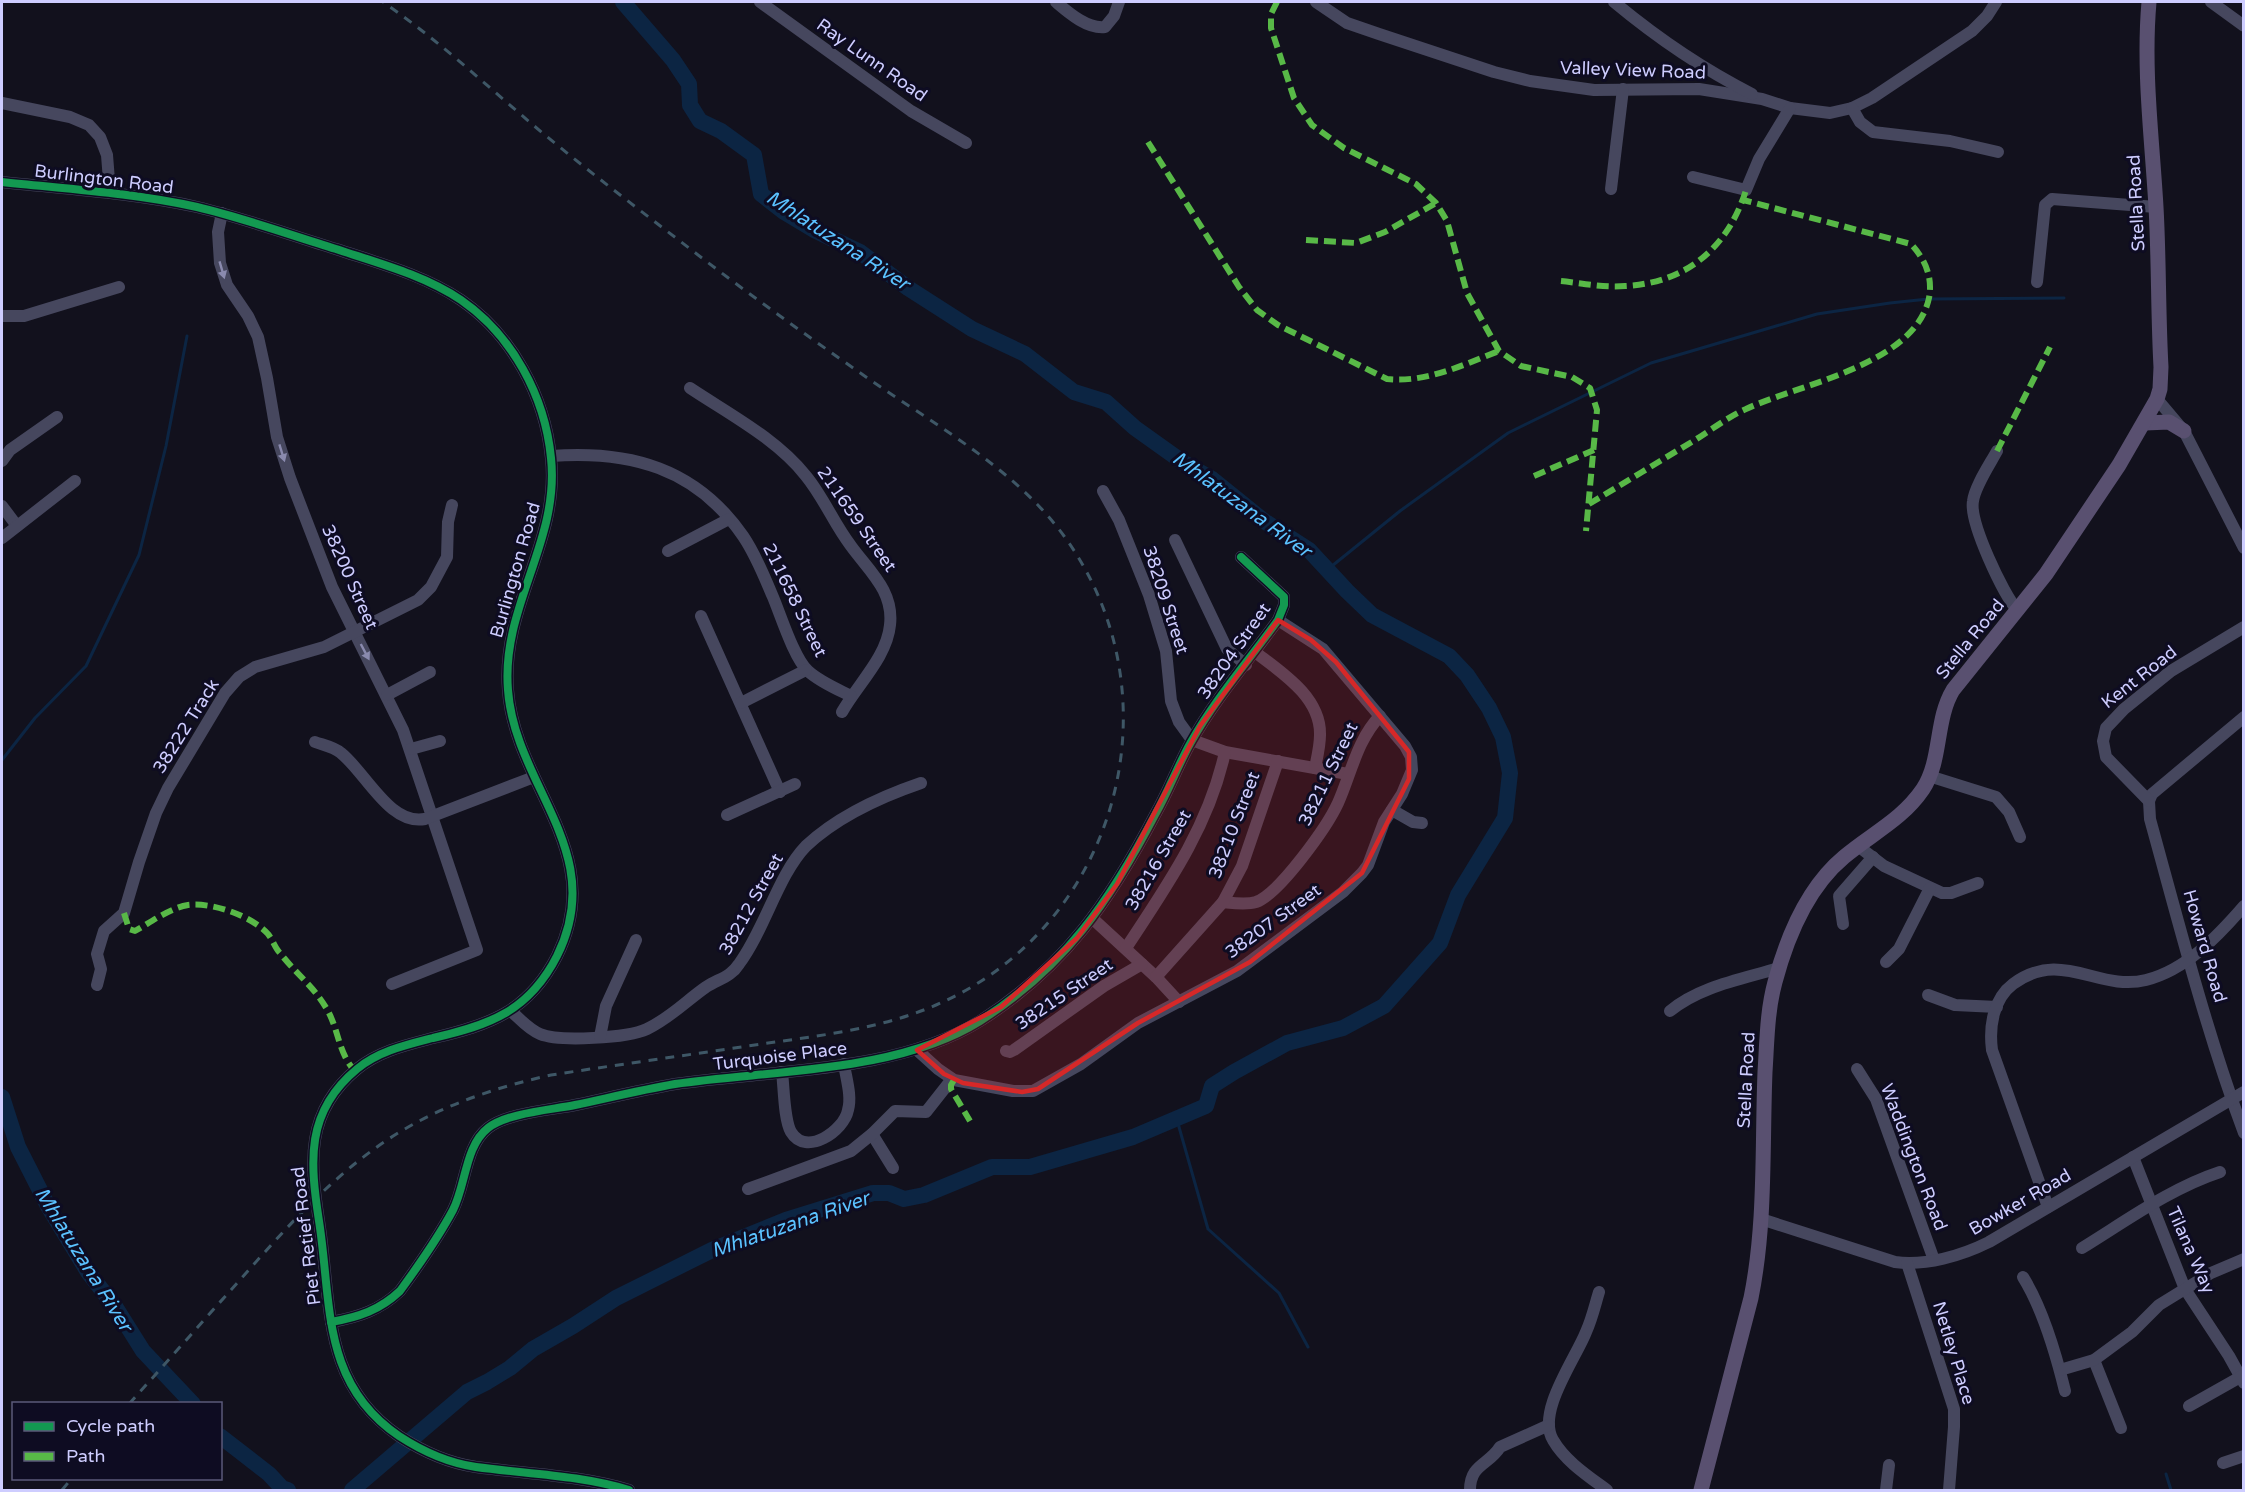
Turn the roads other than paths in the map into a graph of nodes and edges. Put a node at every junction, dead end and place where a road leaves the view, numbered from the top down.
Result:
1 (760, 2) edge
2 (1056, 2) edge
3 (1119, 2) edge
4 (1316, 2) edge
5 (1614, 2) edge
6 (1996, 2) edge
7 (2149, 2) edge
8 (2211, 2) edge
9 (2244, 26) edge
10 (1623, 89) junction
11 (1762, 99) junction
12 (2, 103) edge
13 (1790, 108) junction
14 (1852, 108) junction
15 (966, 143) dead end
16 (1998, 152) dead end
17 (1693, 177) dead end
18 (2, 182) edge
19 (1611, 189) dead end
20 (110, 193) junction
21 (2156, 207) junction
22 (222, 213) junction
23 (2037, 282) dead end
24 (119, 287) dead end
25 (2, 316) edge
26 (690, 388) dead end
27 (2157, 399) junction
28 (57, 417) dead end
29 (2145, 423) junction
30 (2184, 431) junction
31 (2, 439) edge
32 (10, 450) junction
33 (1998, 451) dead end
34 (551, 456) junction
35 (2, 460) edge
36 (75, 481) dead end
37 (1103, 491) dead end
38 (452, 505) dead end
39 (2, 506) edge
40 (729, 519) junction
41 (17, 526) junction
42 (2, 538) edge
43 (1175, 540) dead end
44 (2244, 548) edge
45 (668, 551) dead end
46 (1240, 557) dead end
47 (2018, 611) junction
48 (701, 616) dead end
49 (1278, 620) junction
50 (2244, 627) edge
51 (355, 632) junction
52 (1255, 652) junction
53 (1246, 666) junction
54 (806, 670) junction
55 (430, 672) dead end
56 (387, 695) junction
57 (851, 696) junction
58 (741, 703) junction
59 (842, 712) dead end
60 (1380, 716) junction
61 (2244, 717) edge
62 (1192, 740) junction
63 (440, 741) dead end
64 (315, 742) dead end
65 (411, 749) junction
66 (1225, 752) junction
67 (1278, 761) junction
68 (1315, 768) junction
69 (1348, 774) junction
70 (1929, 776) junction
71 (534, 777) junction
72 (921, 783) dead end
73 (795, 784) dead end
74 (780, 792) junction
75 (2149, 801) junction
76 (1392, 810) junction
77 (727, 815) dead end
78 (432, 816) junction
79 (1422, 823) dead end
80 (2020, 837) dead end
81 (1858, 846) junction
82 (1873, 857) junction
83 (1978, 883) dead end
84 (1930, 888) junction
85 (1223, 902) junction
86 (2244, 906) edge
87 (1093, 919) junction
88 (1843, 924) dead end
89 (636, 940) dead end
90 (1126, 948) junction
91 (2189, 959) junction
92 (1886, 962) dead end
93 (1142, 964) junction
94 (1779, 968) junction
95 (1156, 977) junction
96 (392, 984) dead end
97 (97, 985) dead end
98 (1928, 995) dead end
99 (1179, 1002) junction
100 (1997, 1007) junction
101 (512, 1011) junction
102 (1670, 1011) dead end
103 (600, 1037) junction
104 (917, 1050) junction
105 (1006, 1051) dead end
106 (844, 1064) junction
107 (1857, 1069) dead end
108 (355, 1071) joint
109 (782, 1072) junction
110 (952, 1079) junction
111 (2244, 1092) edge
112 (2231, 1099) junction
113 (872, 1134) junction
114 (2244, 1134) edge
115 (2133, 1158) junction
116 (893, 1168) dead end
117 (2220, 1172) dead end
118 (748, 1190) dead end
119 (2151, 1206) junction
120 (2048, 1207) junction
121 (1761, 1219) junction
122 (2082, 1248) dead end
123 (2244, 1259) edge
124 (1934, 1260) junction
125 (1907, 1263) junction
126 (2022, 1277) dead end
127 (2185, 1289) junction
128 (1599, 1292) dead end
129 (331, 1322) junction
130 (2094, 1360) junction
131 (2060, 1370) junction
132 (2243, 1378) edge
133 (2065, 1391) dead end
134 (2189, 1406) dead end
135 (1549, 1425) junction
136 (2121, 1428) dead end
137 (2244, 1456) edge
138 (2223, 1463) dead end
139 (1889, 1465) dead end
140 (629, 1491) edge
141 (1470, 1491) edge
142 (1607, 1491) edge
143 (1701, 1491) edge
144 (1886, 1491) edge
145 (1949, 1491) edge

1 - 15 street, Ray Lunn Road
2 - 3 street
4 - 10 street, Valley View Road
5 - 11 street
6 - 14 street, Valley View Road
7 - 21 main road, Stella Road
8 - 9 street
10 - 11 street, Valley View Road
10 - 19 street
11 - 13 street, Valley View Road
12 - 20 street
13 - 14 street, Valley View Road
13 - 17 street
14 - 16 street
18 - 20 street, Burlington Road
20 - 22 street, Burlington Road
21 - 23 street
21 - 27 main road, Stella Road
22 - 34 street, Burlington Road
22 -> 51 street, 38200 Street
24 - 25 street
26 - 57 street, 211659 Street
27 - 29 main road, Stella Road
27 - 30 street
28 - 32 street
29 - 30 main road
29 - 47 main road, Stella Road
30 - 44 street
31 - 32 street
32 - 35 street
33 - 47 street
34 - 40 street, 211658 Street
34 - 71 street, Burlington Road
36 - 41 street
37 - 62 street, 38209 Street
38 - 51 street, 38222 Track
39 - 41 street
40 - 45 street
40 - 54 street, 211658 Street
41 - 42 street
43 - 53 street
46 - 49 street, 38204 Street
47 - 70 main road, Stella Road
48 - 58 street
49 - 52 street, 38204 Street
49 - 60 street, 38207 Street
50 - 75 street, Kent Road
51 -> 56 street, 38200 Street
51 - 97 street, 38222 Track
52 - 53 street, 38204 Street
52 - 68 street
53 - 62 street, 38204 Street
54 - 57 street, 211658 Street
54 - 58 street
55 - 56 street
56 - 65 street, 38200 Street
57 - 59 street, 211659 Street
58 - 74 street
60 - 69 street, 38211 Street
60 - 76 street, 38207 Street
61 - 75 street
62 - 66 street
62 - 87 street, Turquoise Place
63 - 65 street
64 - 78 street
65 - 78 street, 38200 Street
66 - 67 street
66 - 90 street, 38216 Street
67 - 68 street
67 - 85 street, 38210 Street
68 - 69 street
69 - 85 street, 38211 Street
70 - 80 street
70 - 81 main road, Stella Road
71 - 78 street
71 - 101 street, Burlington Road
72 - 103 street, 38212 Street
73 - 74 street
74 - 77 street
75 - 91 street, Howard Road
76 - 79 street
76 - 99 street, 38207 Street
78 - 96 street, 38200 Street
81 - 82 street
81 - 94 main road, Stella Road
82 - 84 street
82 - 88 street
83 - 84 street
84 - 92 street
85 - 95 street, 38210 Street
86 - 91 street
87 - 90 street
87 - 104 street, Turquoise Place
89 - 103 street
90 - 93 street
91 - 100 street
91 - 112 street, Howard Road
93 - 95 street
93 - 105 street, 38215 Street
94 - 102 street
94 - 121 main road, Stella Road
95 - 99 street
98 - 100 street
99 - 110 street, 38207 Street
100 - 120 street
101 - 103 street, 38212 Street
101 - 108 street, Burlington Road
104 - 106 street, Turquoise Place
104 - 110 street, 38207 Street
106 - 109 street, Turquoise Place
106 - 109 street
107 - 124 street, Waddington Road
108 - 129 street, Piet Retief Road
109 - 129 street, Turquoise Place
110 - 113 street
111 - 112 street, Bowker Road
112 - 114 street, Howard Road
112 - 115 street, Bowker Road
113 - 116 street
113 - 118 street
115 - 119 street, Tilana Way
115 - 120 street, Bowker Road
117 - 119 street
119 - 122 street
119 - 127 street, Tilana Way
120 - 124 street, Bowker Road
121 - 125 street, Bowker Road
121 - 143 main road, Stella Road
123 - 127 street
124 - 125 street, Bowker Road
125 - 145 street, Netley Place
126 - 131 street
127 - 130 street
127 - 132 street, Tilana Way
128 - 135 street
129 - 140 street, Piet Retief Road
130 - 131 street
130 - 136 street
131 - 133 street
132 - 134 street
135 - 141 street
135 - 142 street
137 - 138 street
139 - 144 street

